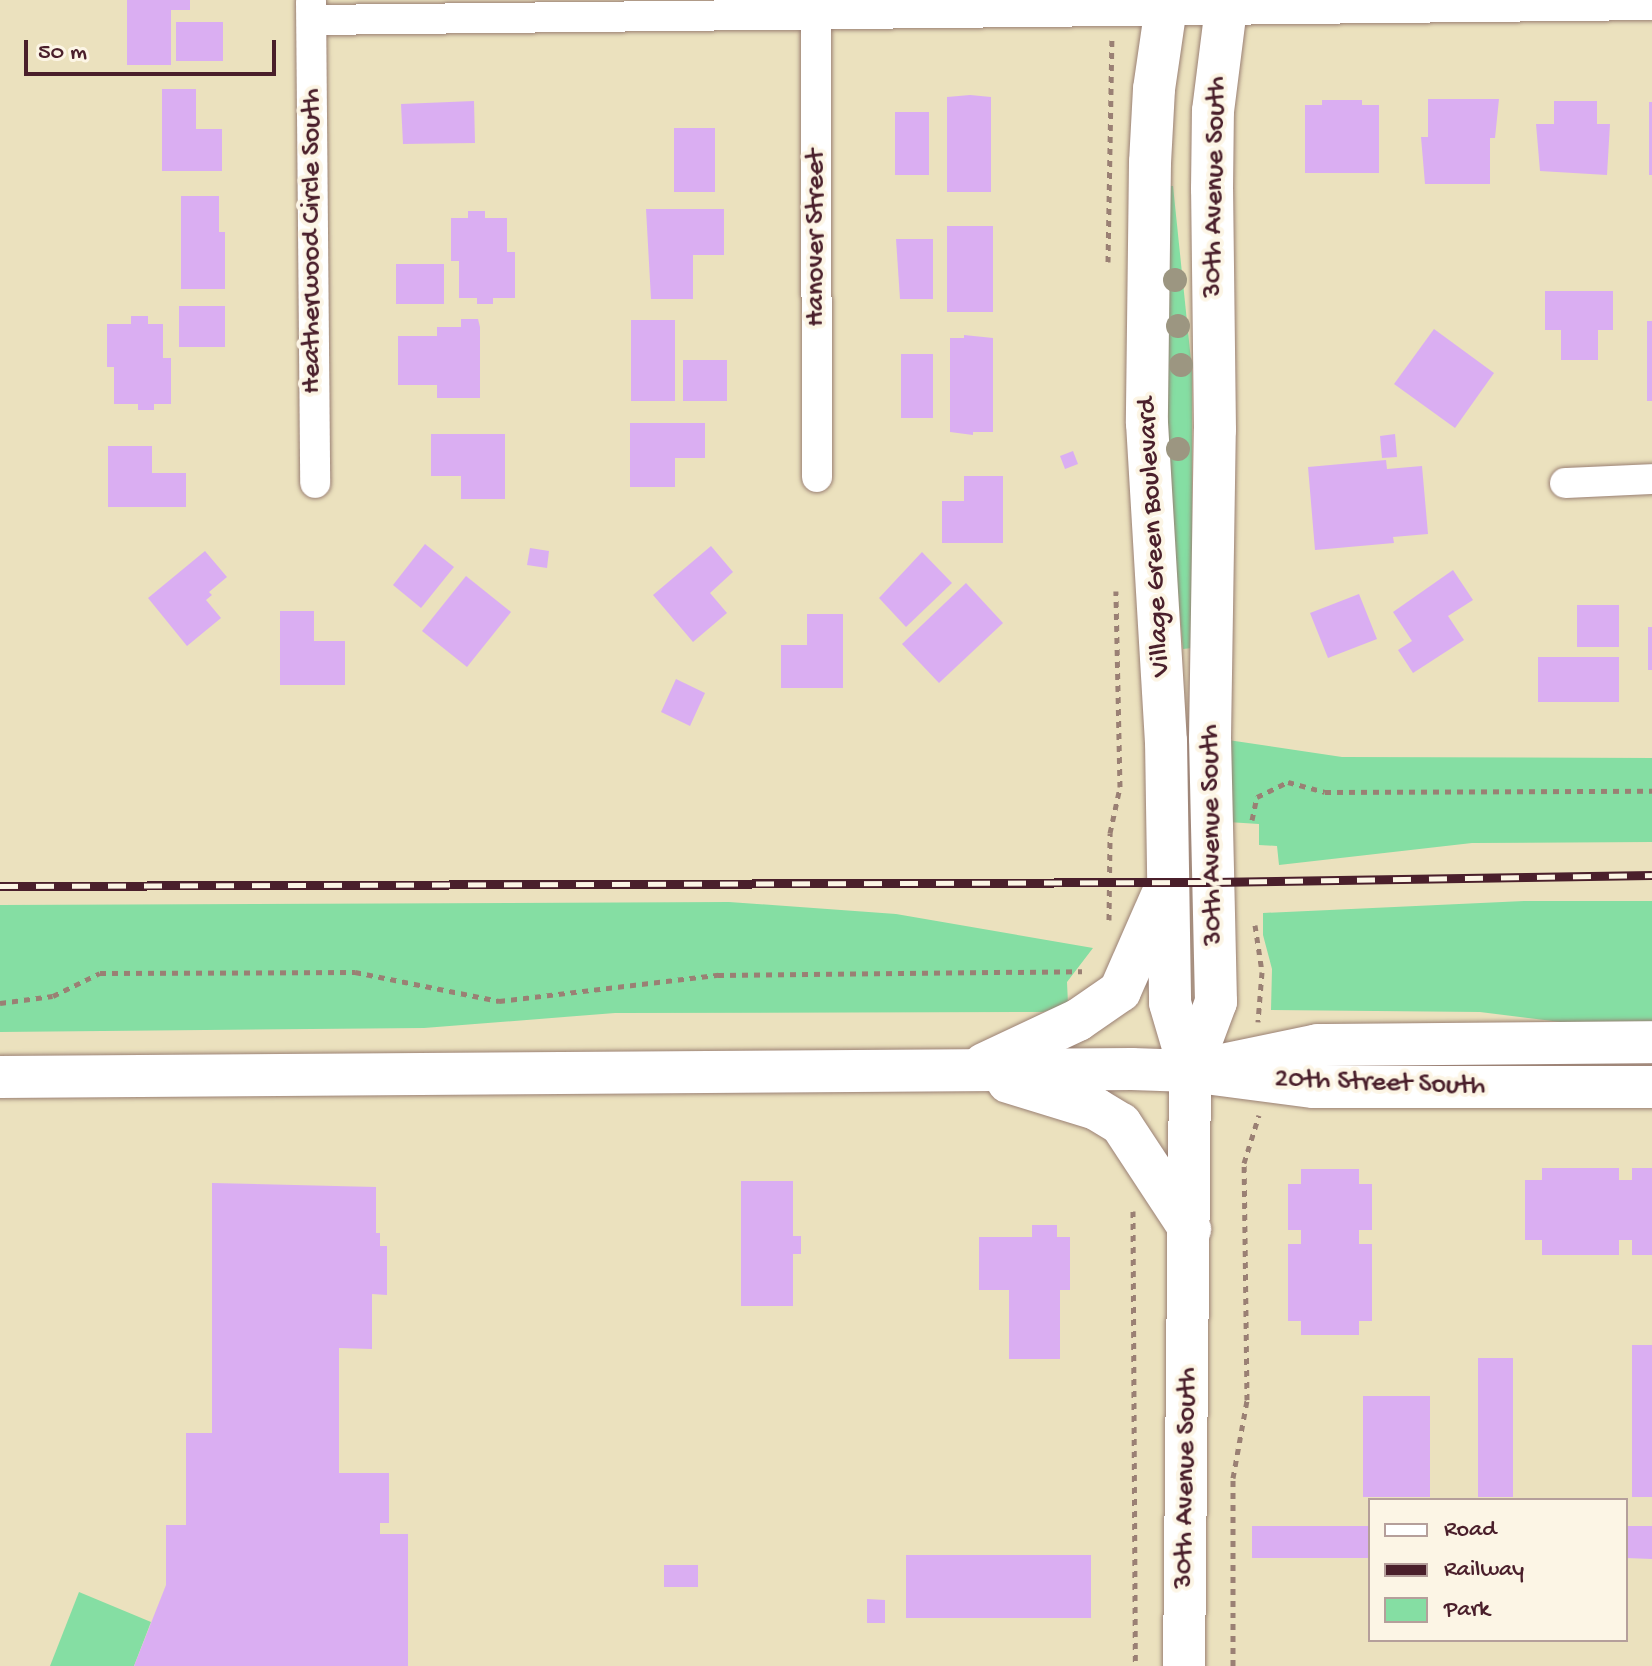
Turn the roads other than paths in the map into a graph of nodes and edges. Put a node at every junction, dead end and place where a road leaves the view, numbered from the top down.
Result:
1 (1613, 3) edge
2 (1166, 5) edge
3 (1225, 5) edge
4 (1652, 5) edge
5 (816, 7) edge
6 (312, 10) edge
7 (817, 477) dead end
8 (1652, 479) edge
9 (315, 483) dead end
10 (1565, 483) dead end
11 (1168, 881) junction
12 (1652, 1042) edge
13 (969, 1070) junction
14 (1190, 1071) junction
15 (0, 1077) edge
16 (1652, 1087) edge
17 (1190, 1229) junction
18 (1184, 1666) edge

1 - 3 street
1 - 4 street
2 - 3 street
2 - 5 street
2 - 11 street, Village Green Boulevard
3 - 14 street, 30th Avenue South
5 - 6 street
5 - 7 street, Hanover Street
6 - 9 street, Heatherwood Circle South
8 - 10 street
11 - 13 street
11 - 14 street, Village Green Boulevard
12 - 14 street, 20th Street South
13 - 14 street
13 - 15 street
13 - 17 street
14 - 16 street, 20th Street South
14 - 17 street, 30th Avenue South
17 - 18 street, 30th Avenue South

